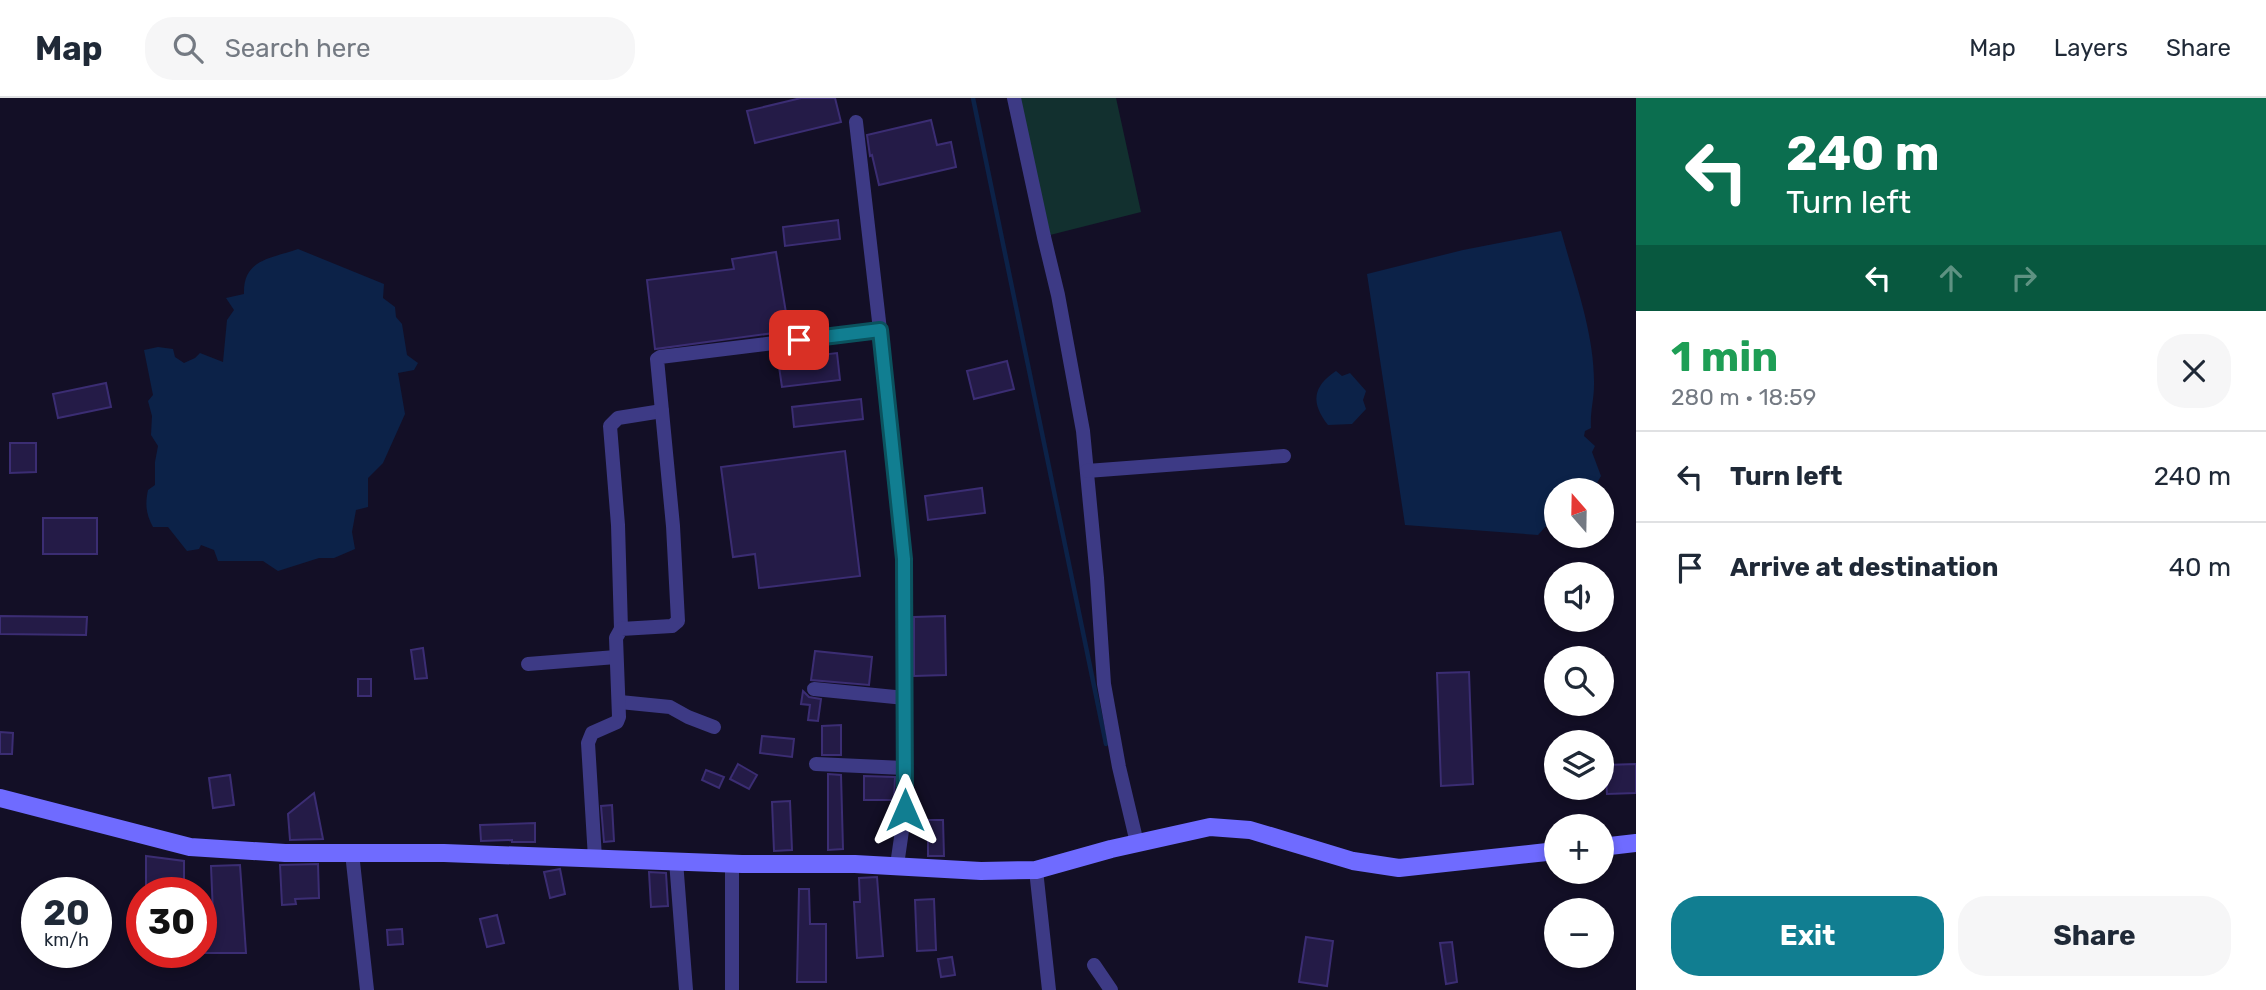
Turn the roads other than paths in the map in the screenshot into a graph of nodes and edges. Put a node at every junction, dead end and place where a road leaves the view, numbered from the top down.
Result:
1 (1014, 98) edge
2 (856, 122) dead end
3 (880, 330) junction
4 (662, 411) junction
5 (1284, 456) dead end
6 (1087, 471) junction
7 (621, 629) junction
8 (616, 657) junction
9 (528, 664) dead end
10 (814, 689) dead end
11 (905, 698) junction
12 (620, 702) junction
13 (714, 727) dead end
14 (816, 764) dead end
15 (904, 768) junction
16 (0, 798) edge
17 (1137, 843) junction
18 (1636, 843) edge
19 (1614, 846) edge
20 (1544, 852) edge
21 (352, 853) junction
22 (595, 858) junction
23 (676, 861) junction
24 (732, 864) junction
25 (897, 865) junction
26 (1036, 870) junction
27 (1094, 965) dead end
28 (367, 990) edge
29 (687, 990) edge
30 (732, 990) edge
31 (1049, 990) edge
32 (1111, 990) edge

1 - 6 street
2 - 3 street
3 - 4 street
3 - 11 street
4 - 7 street
4 - 7 street
5 - 6 street
6 - 17 street
7 - 8 street
8 - 9 street
8 - 12 street
10 - 11 street
11 - 15 street
12 - 13 street
12 - 22 street
14 - 15 street
15 - 25 street
16 - 21 main road
17 - 20 main road
17 - 26 main road
18 - 19 main road
21 - 22 main road
21 - 28 street
22 - 23 main road
23 - 24 main road
23 - 29 street
24 - 25 main road
24 - 30 street
25 - 26 main road
26 - 31 street
27 - 32 street

